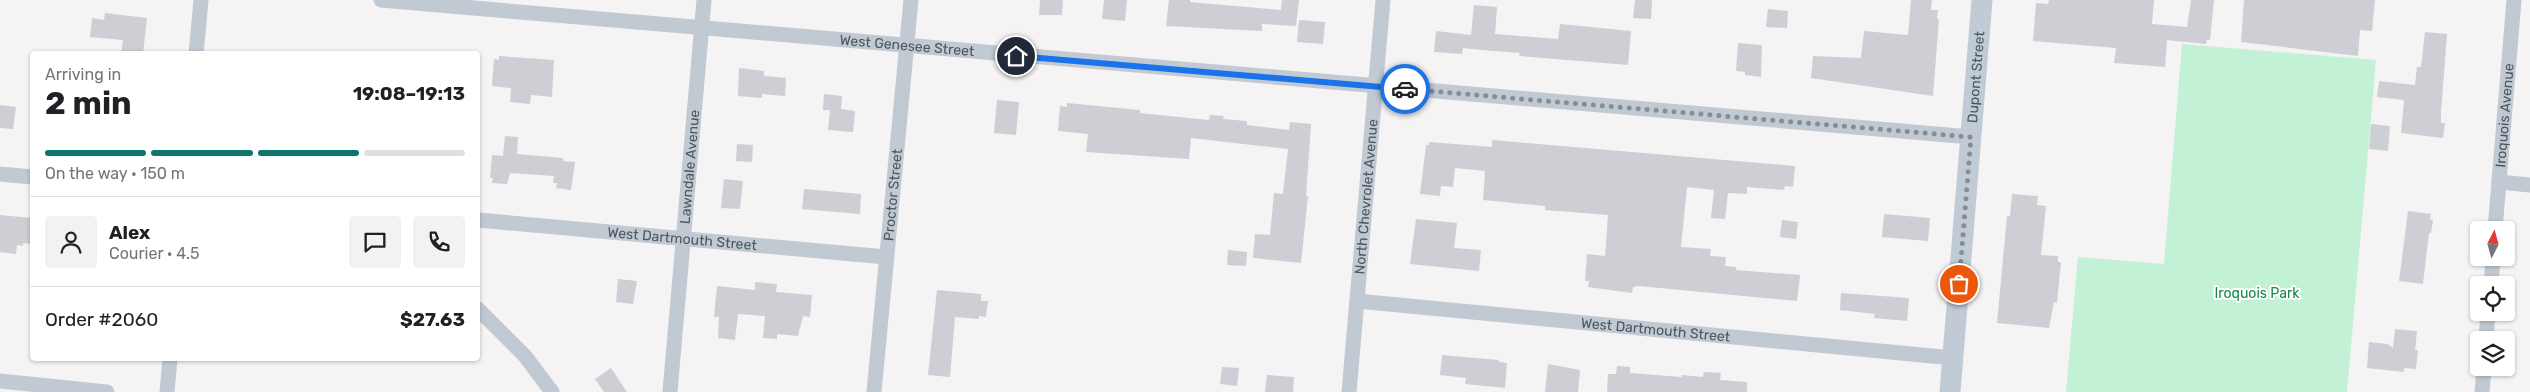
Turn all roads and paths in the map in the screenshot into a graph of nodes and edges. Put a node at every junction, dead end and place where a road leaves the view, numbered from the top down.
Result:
1 (201, 0) edge
2 (381, 0) edge
3 (704, 0) edge
4 (911, 0) edge
5 (1383, 0) edge
6 (1982, 0) edge
7 (2514, 0) edge
8 (701, 29) junction
9 (907, 46) junction
10 (196, 51) edge
11 (1376, 86) junction
12 (1971, 137) junction
13 (0, 174) edge
14 (30, 177) edge
15 (2499, 182) junction
16 (2530, 185) edge
17 (480, 220) edge
18 (2496, 221) edge
19 (684, 239) junction
20 (886, 257) junction
21 (1357, 301) junction
22 (480, 311) edge
23 (1953, 358) junction
24 (170, 361) edge
25 (2483, 376) edge
26 (0, 380) edge
27 (19, 383) junction
28 (35, 392) edge
29 (107, 392) edge
30 (167, 392) edge
31 (552, 392) edge
32 (670, 392) edge
33 (874, 392) edge
34 (1349, 392) edge
35 (1950, 392) edge
36 (2482, 392) edge

1 - 10 street
2 - 8 street, West Genesee Street
3 - 8 street, Lawndale Avenue
4 - 9 street, Proctor Street
5 - 11 street, North Chevrolet Avenue
6 - 12 street, Dupont Street
7 - 15 street, Iroquois Avenue
8 - 9 street, West Genesee Street
8 - 19 street, Lawndale Avenue
9 - 11 street, West Genesee Street
9 - 20 street, Proctor Street
11 - 12 street, West Genesee Street
11 - 21 street, North Chevrolet Avenue
12 - 23 street, Dupont Street
13 - 14 street
15 - 16 street
15 - 18 street, Iroquois Avenue
17 - 19 street, West Dartmouth Street
19 - 20 street, West Dartmouth Street
19 - 32 street, Lawndale Avenue
20 - 33 street, Proctor Street
21 - 23 street, West Dartmouth Street
21 - 34 street, North Chevrolet Avenue
22 - 31 street
23 - 35 street, Dupont Street
24 - 30 street
25 - 36 street
26 - 27 street
27 - 28 street
27 - 29 street

